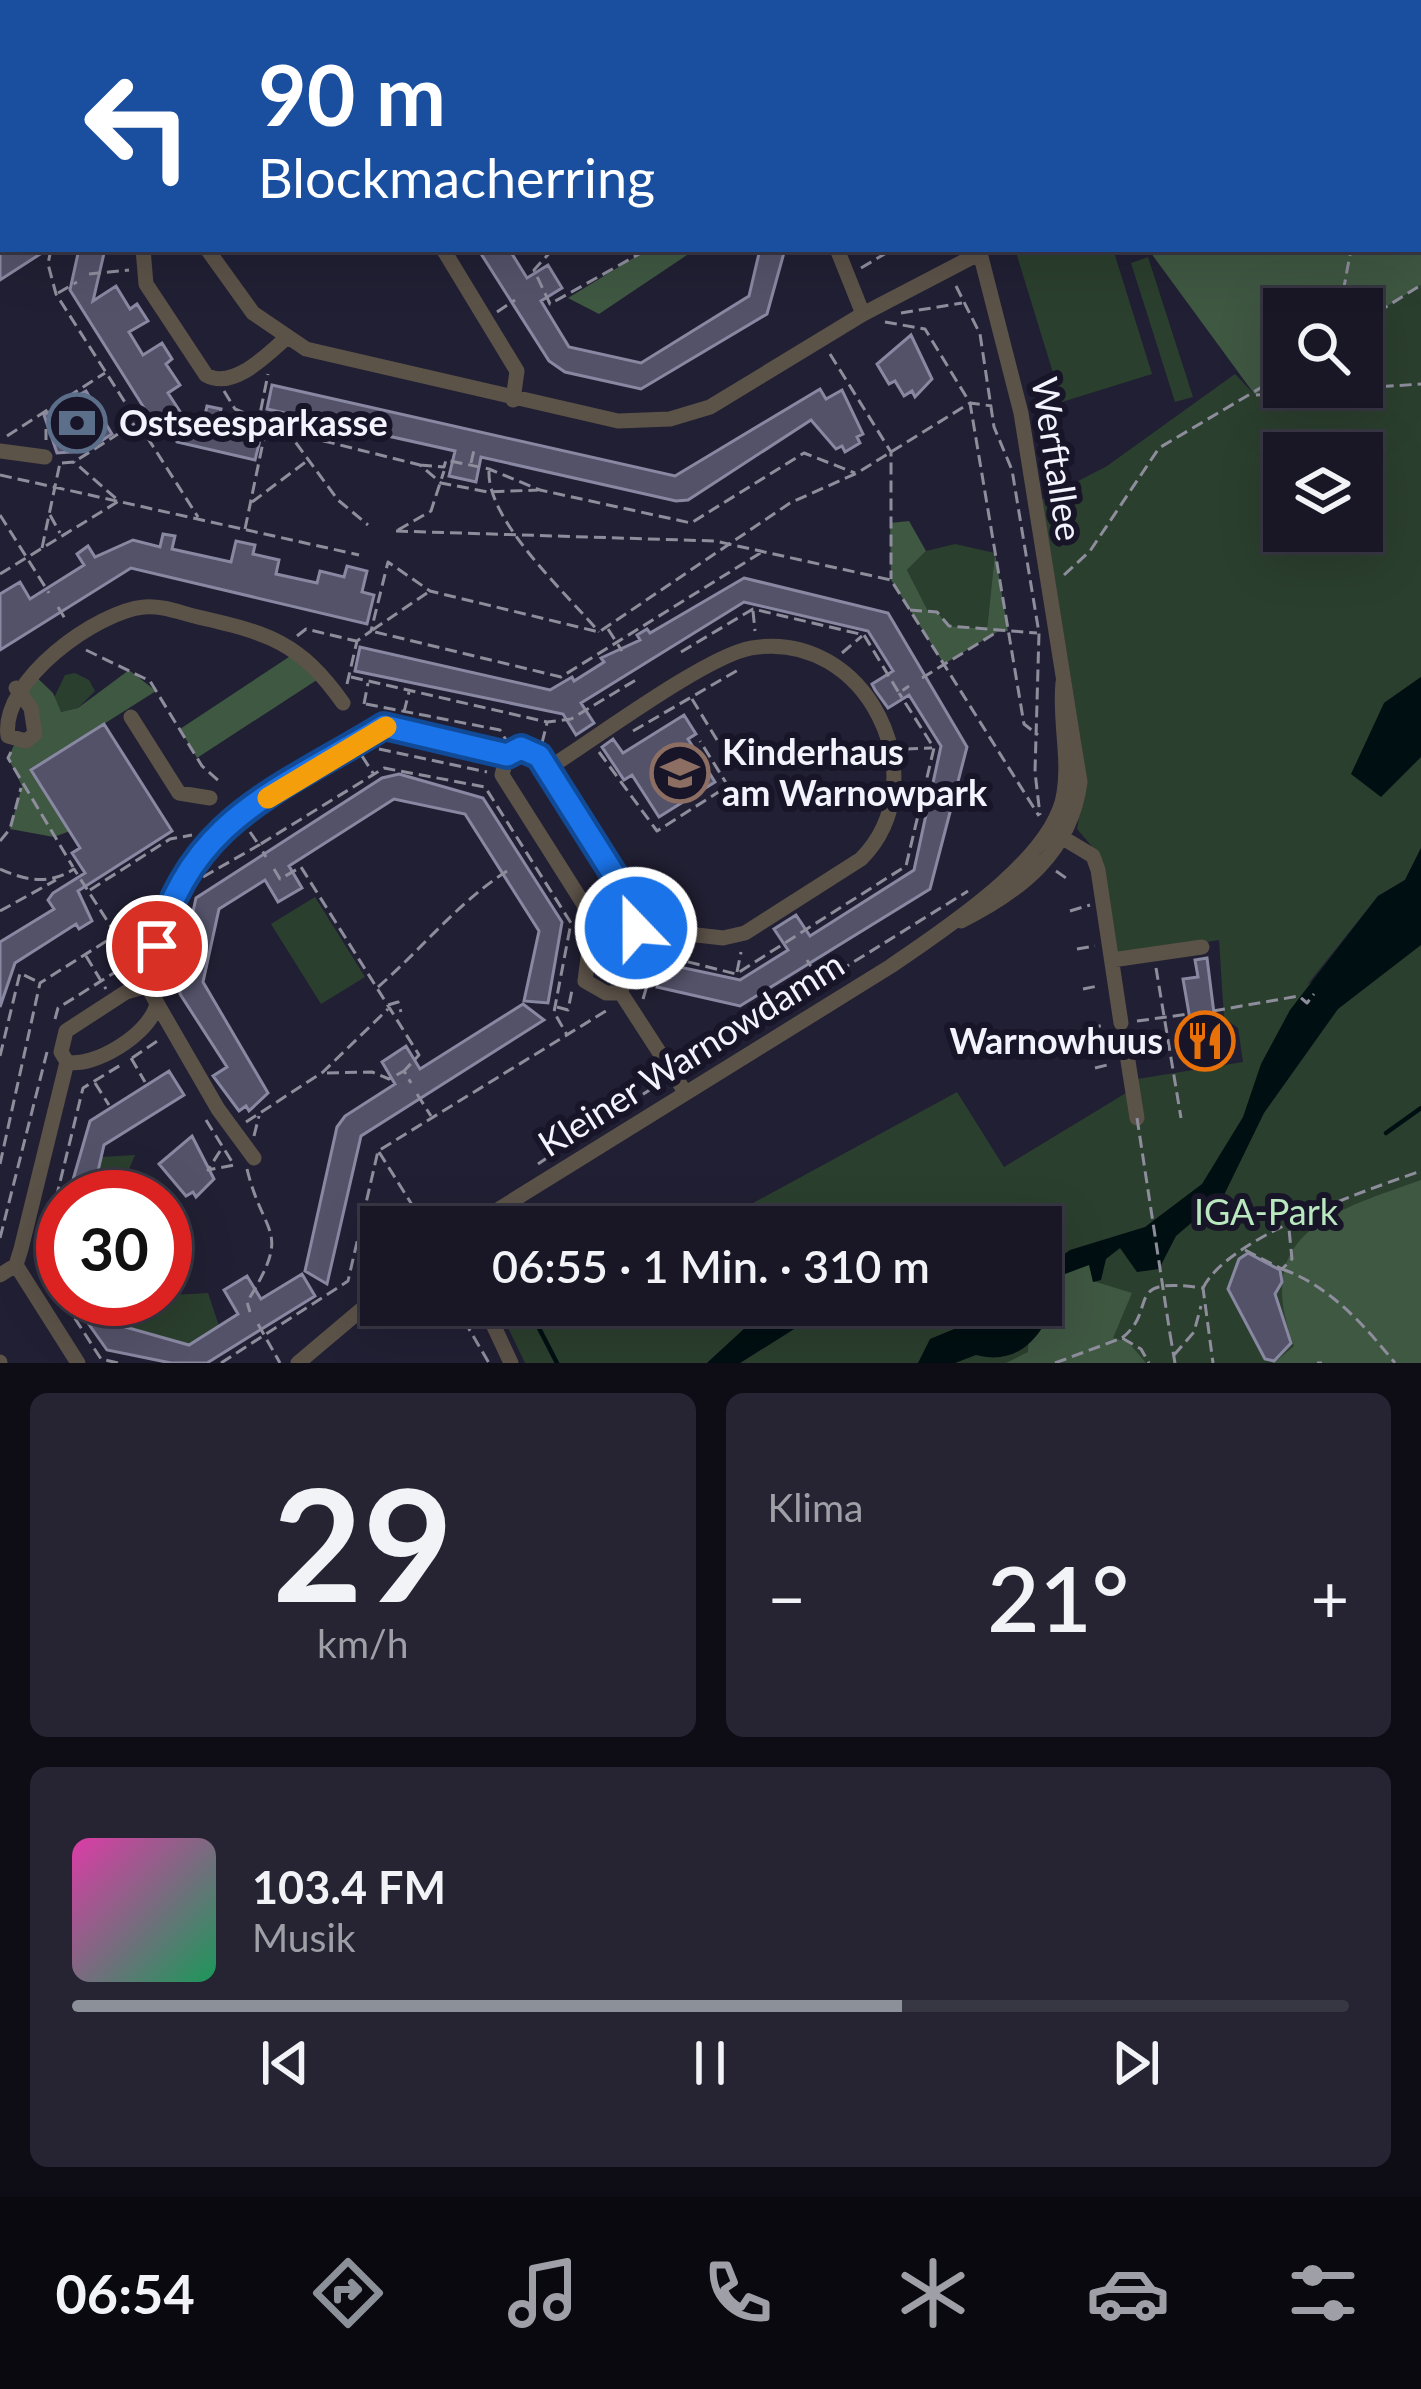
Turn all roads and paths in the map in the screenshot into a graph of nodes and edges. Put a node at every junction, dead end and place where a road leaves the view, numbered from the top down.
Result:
1 (51, 252) edge
2 (143, 252) edge
3 (209, 252) edge
4 (445, 252) edge
5 (550, 252) edge
6 (643, 252) edge
7 (838, 252) edge
8 (888, 252) edge
9 (978, 252) edge
10 (980, 252) edge
11 (1350, 252) edge
12 (949, 265) junction
13 (141, 269) junction
14 (89, 274) dead end
15 (847, 277) junction
16 (77, 282) dead end
17 (1421, 285) edge
18 (537, 286) junction
19 (1344, 288) edge
20 (529, 292) dead end
21 (56, 294) junction
22 (515, 300) dead end
23 (964, 303) junction
24 (1383, 309) edge
25 (899, 313) dead end
26 (863, 314) junction
27 (485, 319) junction
28 (883, 322) dead end
29 (285, 339) junction
30 (829, 353) dead end
31 (268, 355) junction
32 (106, 372) junction
33 (217, 381) junction
34 (1421, 384) edge
35 (1263, 389) edge
36 (1255, 395) junction
37 (513, 400) junction
38 (970, 404) junction
39 (992, 406) junction
40 (259, 419) junction
41 (138, 422) junction
42 (267, 423) junction
43 (46, 429) dead end
44 (288, 432) junction
45 (0, 440) edge
46 (473, 450) dead end
47 (0, 451) edge
48 (891, 452) junction
49 (53, 460) junction
50 (308, 460) junction
51 (74, 462) junction
52 (420, 465) junction
53 (470, 465) junction
54 (445, 467) junction
55 (489, 469) junction
56 (857, 473) junction
57 (0, 475) edge
58 (441, 483) junction
59 (56, 489) junction
60 (540, 490) junction
61 (488, 492) junction
62 (119, 501) junction
63 (250, 502) junction
64 (50, 514) junction
65 (0, 515) edge
66 (199, 518) junction
67 (368, 525) dead end
68 (244, 530) junction
69 (517, 536) junction
70 (62, 537) junction
71 (735, 544) junction
72 (41, 549) junction
73 (764, 550) junction
74 (359, 555) dead end
75 (27, 558) junction
76 (0, 574) edge
77 (891, 580) junction
78 (1046, 582) junction
79 (430, 591) junction
80 (50, 593) dead end
81 (753, 609) junction
82 (908, 610) junction
83 (607, 627) junction
84 (371, 631) junction
85 (1008, 631) junction
86 (599, 632) junction
87 (997, 632) junction
88 (1039, 633) junction
89 (864, 635) junction
90 (78, 639) junction
91 (357, 641) junction
92 (286, 643) junction
93 (617, 643) junction
94 (756, 647) junction
95 (622, 651) dead end
96 (681, 652) dead end
97 (831, 662) junction
98 (944, 664) junction
99 (738, 670) dead end
100 (349, 677) junction
101 (638, 678) dead end
102 (922, 678) dead end
103 (368, 681) dead end
104 (909, 686) dead end
105 (16, 688) junction
106 (409, 691) dead end
107 (691, 698) junction
108 (343, 704) joint
109 (483, 708) dead end
110 (404, 712) junction
111 (131, 718) dead end
112 (626, 719) junction
113 (547, 722) junction
114 (478, 726) junction
115 (1040, 736) junction
116 (592, 740) junction
117 (16, 741) junction
118 (700, 742) dead end
119 (354, 744) junction
120 (934, 748) dead end
121 (894, 749) junction
122 (510, 753) junction
123 (728, 758) dead end
124 (543, 763) junction
125 (374, 774) junction
126 (502, 775) junction
127 (220, 782) dead end
128 (22, 786) junction
129 (210, 798) dead end
130 (240, 816) junction
131 (1048, 830) junction
132 (195, 835) dead end
133 (0, 841) edge
134 (259, 845) junction
135 (266, 857) dead end
136 (529, 857) junction
137 (192, 861) junction
138 (519, 863) dead end
139 (74, 868) junction
140 (0, 869) edge
141 (274, 869) dead end
142 (507, 871) dead end
143 (58, 879) junction
144 (978, 886) dead end
145 (89, 891) junction
146 (1104, 902) junction
147 (1070, 910) dead end
148 (0, 911) edge
149 (636, 928) junction
150 (745, 933) junction
151 (116, 934) junction
152 (667, 934) junction
153 (1202, 947) dead end
154 (681, 950) dead end
155 (85, 954) junction
156 (1154, 954) junction
157 (679, 960) dead end
158 (807, 960) dead end
159 (1112, 960) junction
160 (736, 974) dead end
161 (40, 983) junction
162 (823, 985) junction
163 (147, 986) junction
164 (1100, 986) dead end
165 (376, 988) junction
166 (1083, 989) dead end
167 (572, 990) dead end
168 (1314, 994) dead end
169 (112, 999) junction
170 (616, 1001) junction
171 (642, 1005) dead end
172 (156, 1007) junction
173 (555, 1007) junction
174 (390, 1009) junction
175 (1213, 1011) dead end
176 (1189, 1014) dead end
177 (1163, 1017) junction
178 (1113, 1024) junction
179 (1089, 1028) dead end
180 (171, 1033) junction
181 (567, 1035) junction
182 (0, 1056) edge
183 (131, 1058) junction
184 (67, 1062) junction
185 (1119, 1063) joint
186 (682, 1068) dead end
187 (1095, 1068) dead end
188 (404, 1071) junction
189 (323, 1072) junction
190 (94, 1081) junction
191 (662, 1081) dead end
192 (146, 1082) dead end
193 (411, 1083) dead end
194 (685, 1092) junction
195 (417, 1094) dead end
196 (109, 1105) dead end
197 (432, 1118) junction
198 (1137, 1118) joint
199 (1181, 1118) dead end
200 (232, 1131) junction
201 (222, 1148) dead end
202 (378, 1151) junction
203 (249, 1154) joint
204 (0, 1164) edge
205 (234, 1165) dead end
206 (538, 1170) dead end
207 (1421, 1172) edge
208 (413, 1206) edge
209 (503, 1206) edge
210 (1289, 1227) junction
211 (1245, 1250) junction
212 (16, 1265) junction
213 (1282, 1269) junction
214 (0, 1275) edge
215 (348, 1281) junction
216 (353, 1287) dead end
217 (1203, 1288) junction
218 (1202, 1303) junction
219 (360, 1311) edge
220 (250, 1312) dead end
221 (258, 1324) dead end
222 (467, 1326) edge
223 (494, 1326) edge
224 (266, 1334) junction
225 (1122, 1339) junction
226 (1174, 1354) junction
227 (78, 1363) edge
228 (118, 1363) edge
229 (220, 1363) edge
230 (280, 1363) edge
231 (298, 1363) edge
232 (489, 1363) edge
233 (511, 1363) edge
234 (1055, 1363) edge
235 (1149, 1363) edge
236 (1175, 1363) edge
237 (1213, 1363) edge
238 (1395, 1363) edge

1 - 21 path
2 - 13 street
3 - 29 street
4 - 27 street
5 - 18 path
6 - 18 path
7 - 15 street
8 - 15 path
9 - 12 street
10 - 78 street, Werftallee
11 - 19 path
12 - 23 path
12 - 26 street
13 - 14 path
13 - 33 street
15 - 26 street
16 - 21 path
17 - 24 path
18 - 20 path
21 - 32 path
22 - 27 path
23 - 25 path
23 - 39 path
26 - 37 street
27 - 37 street
28 - 38 path
29 - 31 street
29 - 37 street
30 - 48 path
31 - 33 street
31 - 40 path
32 - 41 path
32 - 45 path
33 - 40 path
34 - 36 path
35 - 36 path
36 - 78 path
38 - 39 path
38 - 48 path
38 - 85 path
39 - 88 path
40 - 42 path
41 - 51 path
41 - 66 path
42 - 44 path
42 - 63 path
43 - 49 path
44 - 50 path
44 - 52 path
46 - 53 path
47 - 49 street
48 - 56 path
48 - 77 path
49 - 51 path
49 - 59 path
50 - 63 path
50 - 67 path
51 - 62 path
52 - 54 path
52 - 58 path
53 - 54 path
53 - 55 path
54 - 58 path
55 - 60 path
55 - 61 path
56 - 60 path
56 - 71 path
57 - 59 path
58 - 61 path
58 - 69 path
59 - 62 path
59 - 64 path
60 - 61 path
61 - 69 path
62 - 66 path
62 - 70 path
63 - 68 path
64 - 70 path
64 - 72 path
65 - 75 path
66 - 68 path
68 - 74 path
69 - 71 path
69 - 86 path
70 - 72 path
71 - 73 path
71 - 83 path
72 - 75 path
73 - 77 path
73 - 93 path
75 - 76 path
75 - 80 path
77 - 82 path
78 - 131 street, Werftallee
79 - 84 path
79 - 84 path
79 - 86 path
81 - 89 path
81 - 94 path
81 - 96 path
82 - 87 path
82 - 98 path
83 - 86 path
83 - 93 path
84 - 91 path
84 - 93 path
85 - 87 path
85 - 88 path
85 - 115 path
87 - 98 path
88 - 115 path
89 - 97 path
89 - 104 path
90 - 92 street
90 - 105 street
90 - 127 path
91 - 92 path
91 - 100 path
92 - 108 street
93 - 95 path
94 - 97 street
94 - 112 street
97 - 121 street
98 - 102 path
98 - 131 path
99 - 107 path
100 - 108 path
100 - 113 path
101 - 113 path
103 - 110 path
105 - 117 street
105 - 117 street
106 - 110 path
107 - 112 path
107 - 123 path
109 - 114 path
110 - 114 path
111 - 129 street
112 - 116 street
113 - 124 path
114 - 122 path
115 - 131 path
116 - 118 path
116 - 124 street
117 - 128 path
119 - 122 street
119 - 125 path
119 - 126 path
119 - 130 street
120 - 121 path
121 - 150 street
122 - 124 street
122 - 126 street
124 - 149 street
125 - 134 path
125 - 136 path
126 - 170 street
128 - 133 path
128 - 139 path
130 - 134 path
130 - 137 street
131 - 146 street
131 - 194 street, Kleiner Warnowdamm
132 - 145 path
134 - 135 path
134 - 137 path
136 - 138 path
136 - 173 path
137 - 163 street
139 - 143 path
139 - 145 path
140 - 143 path
141 - 165 path
142 - 165 path
143 - 148 path
144 - 162 path
145 - 151 path
146 - 147 path
146 - 159 street
149 - 152 street
149 - 170 street
150 - 152 street
150 - 160 path
151 - 155 path
151 - 163 path
152 - 171 path
153 - 156 street
154 - 157 path
155 - 161 path
155 - 169 path
156 - 159 street
156 - 177 path
158 - 162 path
159 - 178 street
161 - 182 path
161 - 204 path
162 - 186 path
163 - 169 street
163 - 172 street
164 - 166 path
165 - 174 path
167 - 173 path
168 - 175 path
169 - 184 street
170 - 181 path
170 - 194 street
172 - 180 street
172 - 184 street
173 - 181 path
174 - 188 path
174 - 189 path
176 - 177 path
177 - 178 path
177 - 199 path
178 - 179 path
180 - 183 path
180 - 200 street
181 - 197 path
183 - 190 path
183 - 192 path
184 - 212 street
185 - 187 path
185 - 198 street
188 - 189 path
188 - 193 path
189 - 200 path
190 - 196 path
190 - 228 path
191 - 206 path
194 - 209 street, Kleiner Warnowdamm
195 - 197 path
197 - 202 path
198 - 226 path, bridge
200 - 203 street
201 - 205 path
202 - 208 path
202 - 215 path
203 - 220 path
207 - 210 path
210 - 211 path
210 - 213 path
211 - 213 path
211 - 217 path
212 - 214 street
212 - 227 street
213 - 238 path
215 - 216 path
215 - 224 path
217 - 218 path
217 - 225 path
218 - 226 path
218 - 237 path
219 - 231 street
221 - 224 path
222 - 232 path
223 - 233 street
224 - 229 path
224 - 230 path
225 - 234 path
225 - 235 path
226 - 236 path

